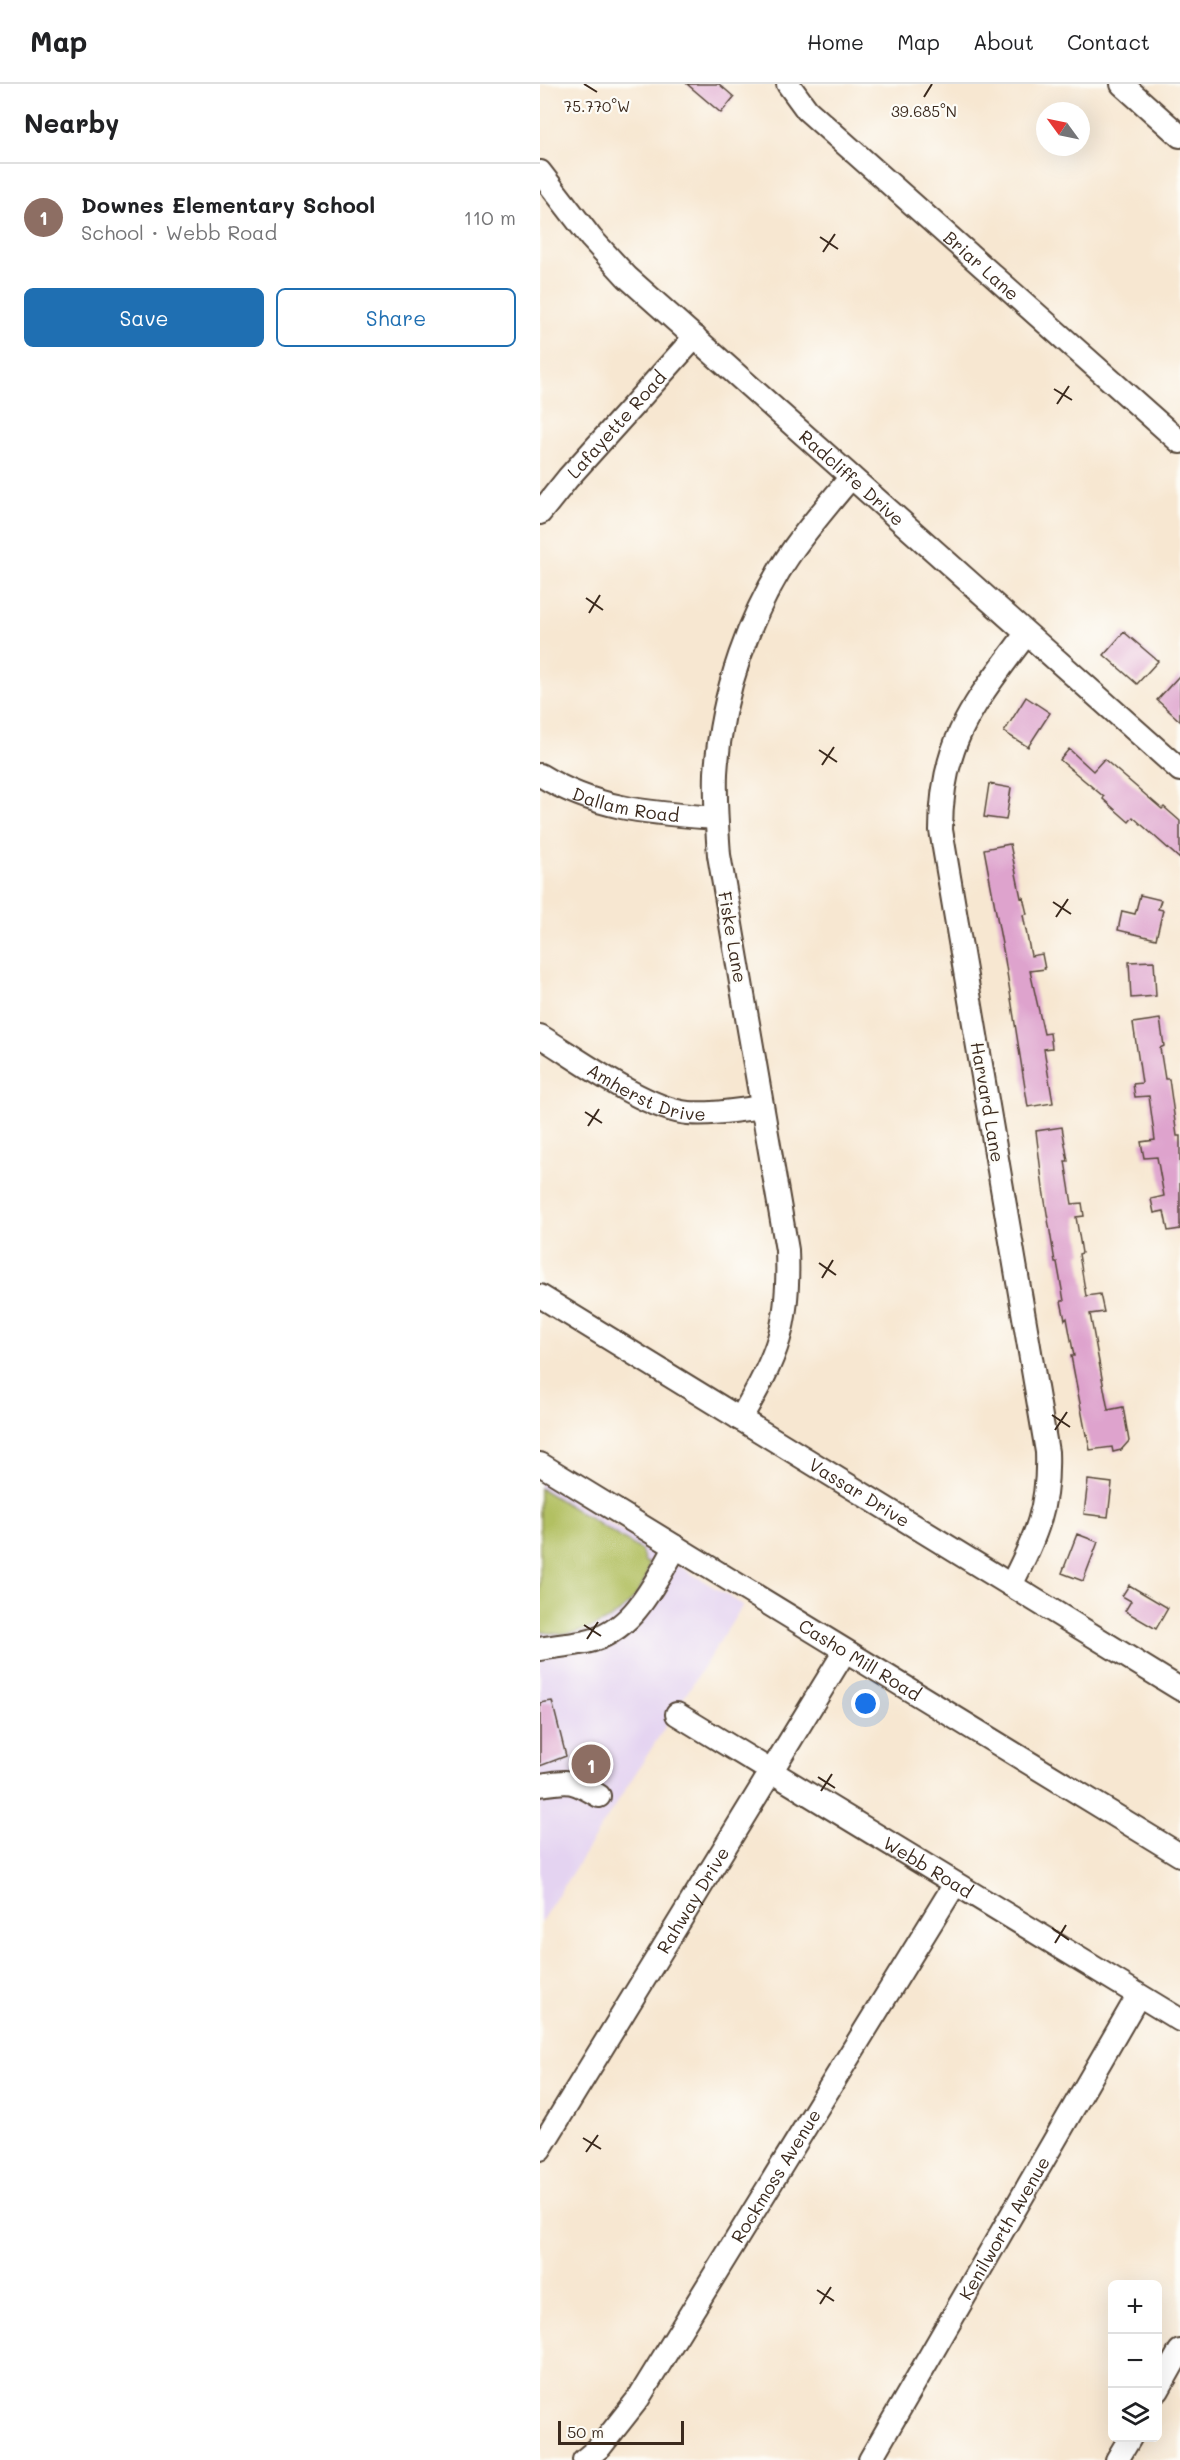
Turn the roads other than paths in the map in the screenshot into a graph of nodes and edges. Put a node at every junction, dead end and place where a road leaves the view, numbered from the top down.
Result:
1 (788, 84) edge
2 (1122, 84) edge
3 (1180, 136) edge
4 (540, 172) edge
5 (695, 338) junction
6 (1180, 442) edge
7 (851, 477) junction
8 (542, 507) edge
9 (1026, 634) junction
10 (1180, 770) edge
11 (540, 775) edge
12 (716, 818) junction
13 (540, 1036) edge
14 (762, 1107) junction
15 (540, 1296) edge
16 (741, 1419) junction
17 (540, 1464) edge
18 (676, 1547) junction
19 (1011, 1585) junction
20 (540, 1649) edge
21 (845, 1651) junction
22 (1180, 1689) edge
23 (677, 1714) dead end
24 (771, 1772) junction
25 (540, 1785) edge
26 (599, 1796) dead end
27 (1180, 1855) edge
28 (955, 1884) junction
29 (1138, 1996) junction
30 (1180, 2020) edge
31 (540, 2149) edge
32 (1180, 2350) edge
33 (1159, 2388) edge
34 (1128, 2442) edge
35 (584, 2460) edge
36 (870, 2460) edge
37 (1117, 2460) edge

1 - 6 street, Briar Lane
2 - 3 street
4 - 5 street, Radcliffe Drive
5 - 7 street, Radcliffe Drive
5 - 8 street, Lafayette Road
7 - 9 street, Radcliffe Drive
7 - 12 street, Fiske Lane
9 - 10 street, Radcliffe Drive
9 - 19 street, Harvard Lane
11 - 12 street, Dallam Road
12 - 14 street, Fiske Lane
13 - 14 street, Amherst Drive
14 - 16 street, Fiske Lane
15 - 16 street, Vassar Drive
16 - 19 street, Vassar Drive
17 - 18 street, Casho Mill Road
18 - 20 street
18 - 21 street, Casho Mill Road
19 - 22 street, Vassar Drive
21 - 24 street, Rahway Drive
21 - 27 street, Casho Mill Road
23 - 24 street, Webb Road
24 - 28 street, Webb Road
24 - 31 street, Rahway Drive
25 - 26 street
28 - 29 street, Webb Road
28 - 35 street, Rockmoss Avenue
29 - 30 street, Webb Road
29 - 36 street, Kenilworth Avenue
32 - 33 street
34 - 37 street

